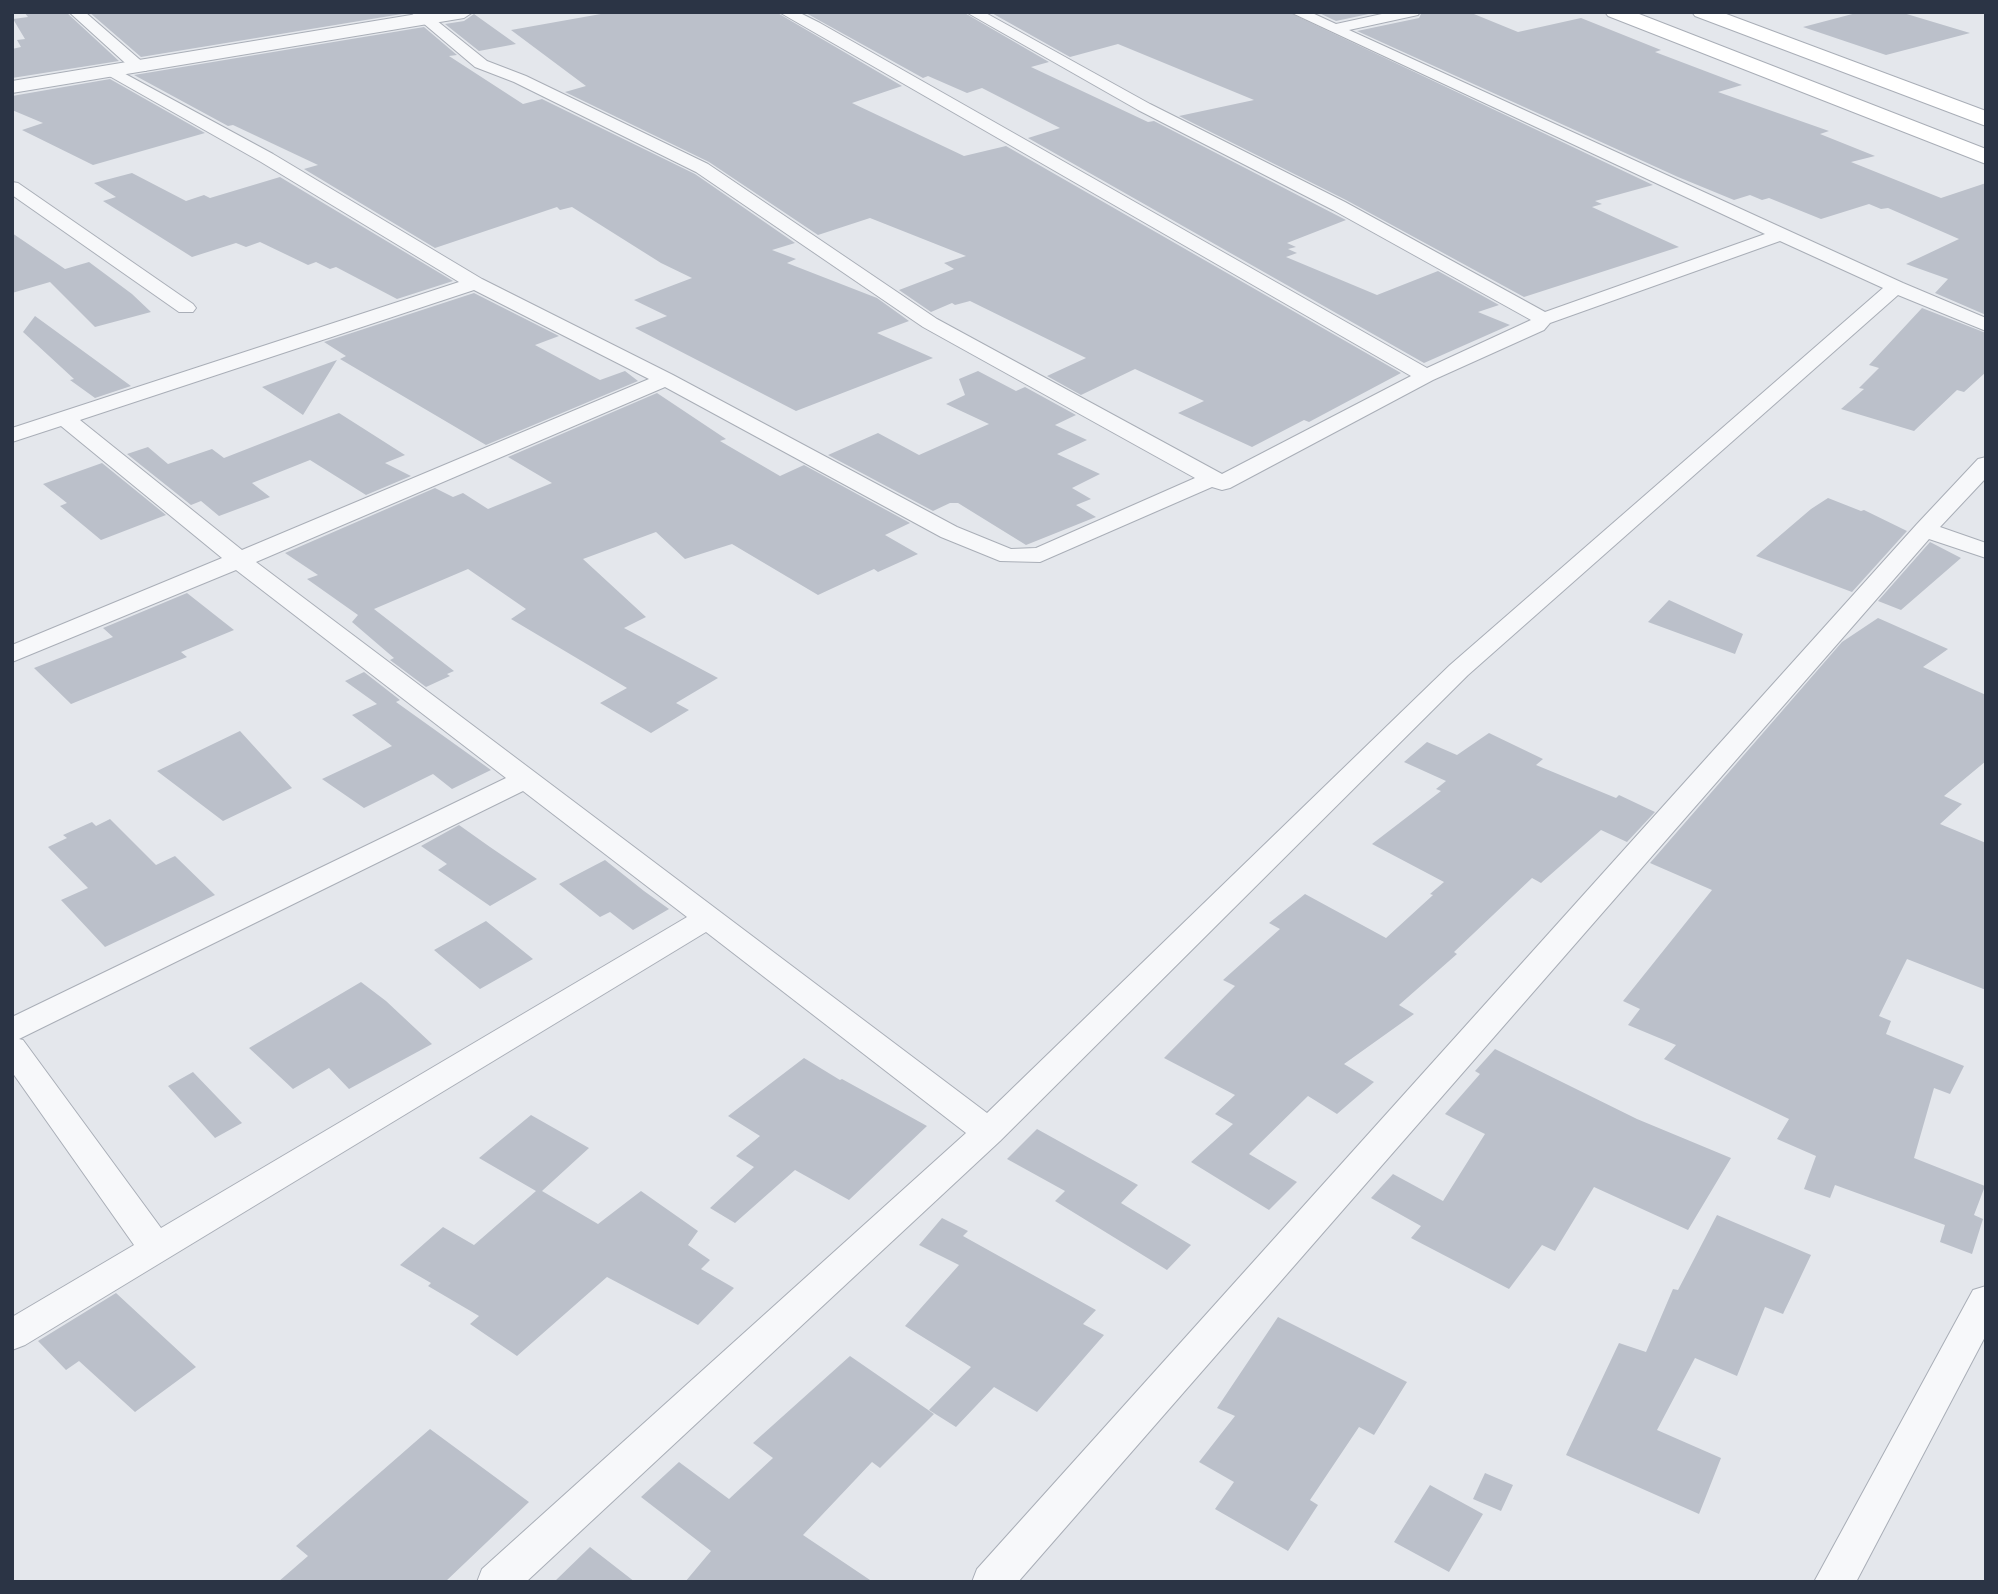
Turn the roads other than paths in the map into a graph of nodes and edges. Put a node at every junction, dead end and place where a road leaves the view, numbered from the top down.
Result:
1 (76, 12) edge
2 (464, 12) edge
3 (786, 12) edge
4 (973, 12) edge
5 (1297, 12) edge
6 (1413, 12) edge
7 (1615, 12) edge
8 (1702, 12) edge
9 (421, 16) edge
10 (1334, 29) junction
11 (140, 68) junction
12 (112, 73) junction
13 (12, 87) edge
14 (1986, 120) edge
15 (1986, 157) edge
16 (12, 187) edge
17 (1781, 234) junction
18 (475, 283) junction
19 (1896, 288) junction
20 (186, 308) dead end
21 (1544, 319) junction
22 (1986, 326) edge
23 (1426, 376) junction
24 (666, 379) junction
25 (64, 418) junction
26 (12, 435) edge
27 (1986, 464) edge
28 (1213, 478) junction
29 (1924, 529) junction
30 (1986, 551) edge
31 (240, 561) junction
32 (12, 654) edge
33 (526, 779) junction
34 (708, 918) junction
35 (12, 1030) edge
36 (12, 1048) edge
37 (988, 1132) junction
38 (156, 1248) junction
39 (1986, 1300) edge
40 (12, 1335) edge
41 (497, 1582) edge
42 (992, 1582) edge
43 (1834, 1582) edge

1 - 11 street
2 - 9 street
3 - 23 street
4 - 21 street
5 - 10 street
6 - 10 street
7 - 15 main road
8 - 14 main road
9 - 11 street
9 - 28 street
10 - 17 street
11 - 12 street
12 - 13 street
12 - 18 street
16 - 20 street
17 - 19 street
17 - 21 street
18 - 24 street
18 - 25 street
19 - 22 street
19 - 37 street
21 - 23 street
23 - 28 street
24 - 28 street
24 - 31 street
25 - 26 street
25 - 31 street
27 - 29 street
29 - 30 street
29 - 42 street
31 - 32 street
31 - 33 street
33 - 34 street
33 - 35 street
34 - 37 street
34 - 38 street
36 - 38 street
37 - 41 street
38 - 40 street
39 - 43 street

